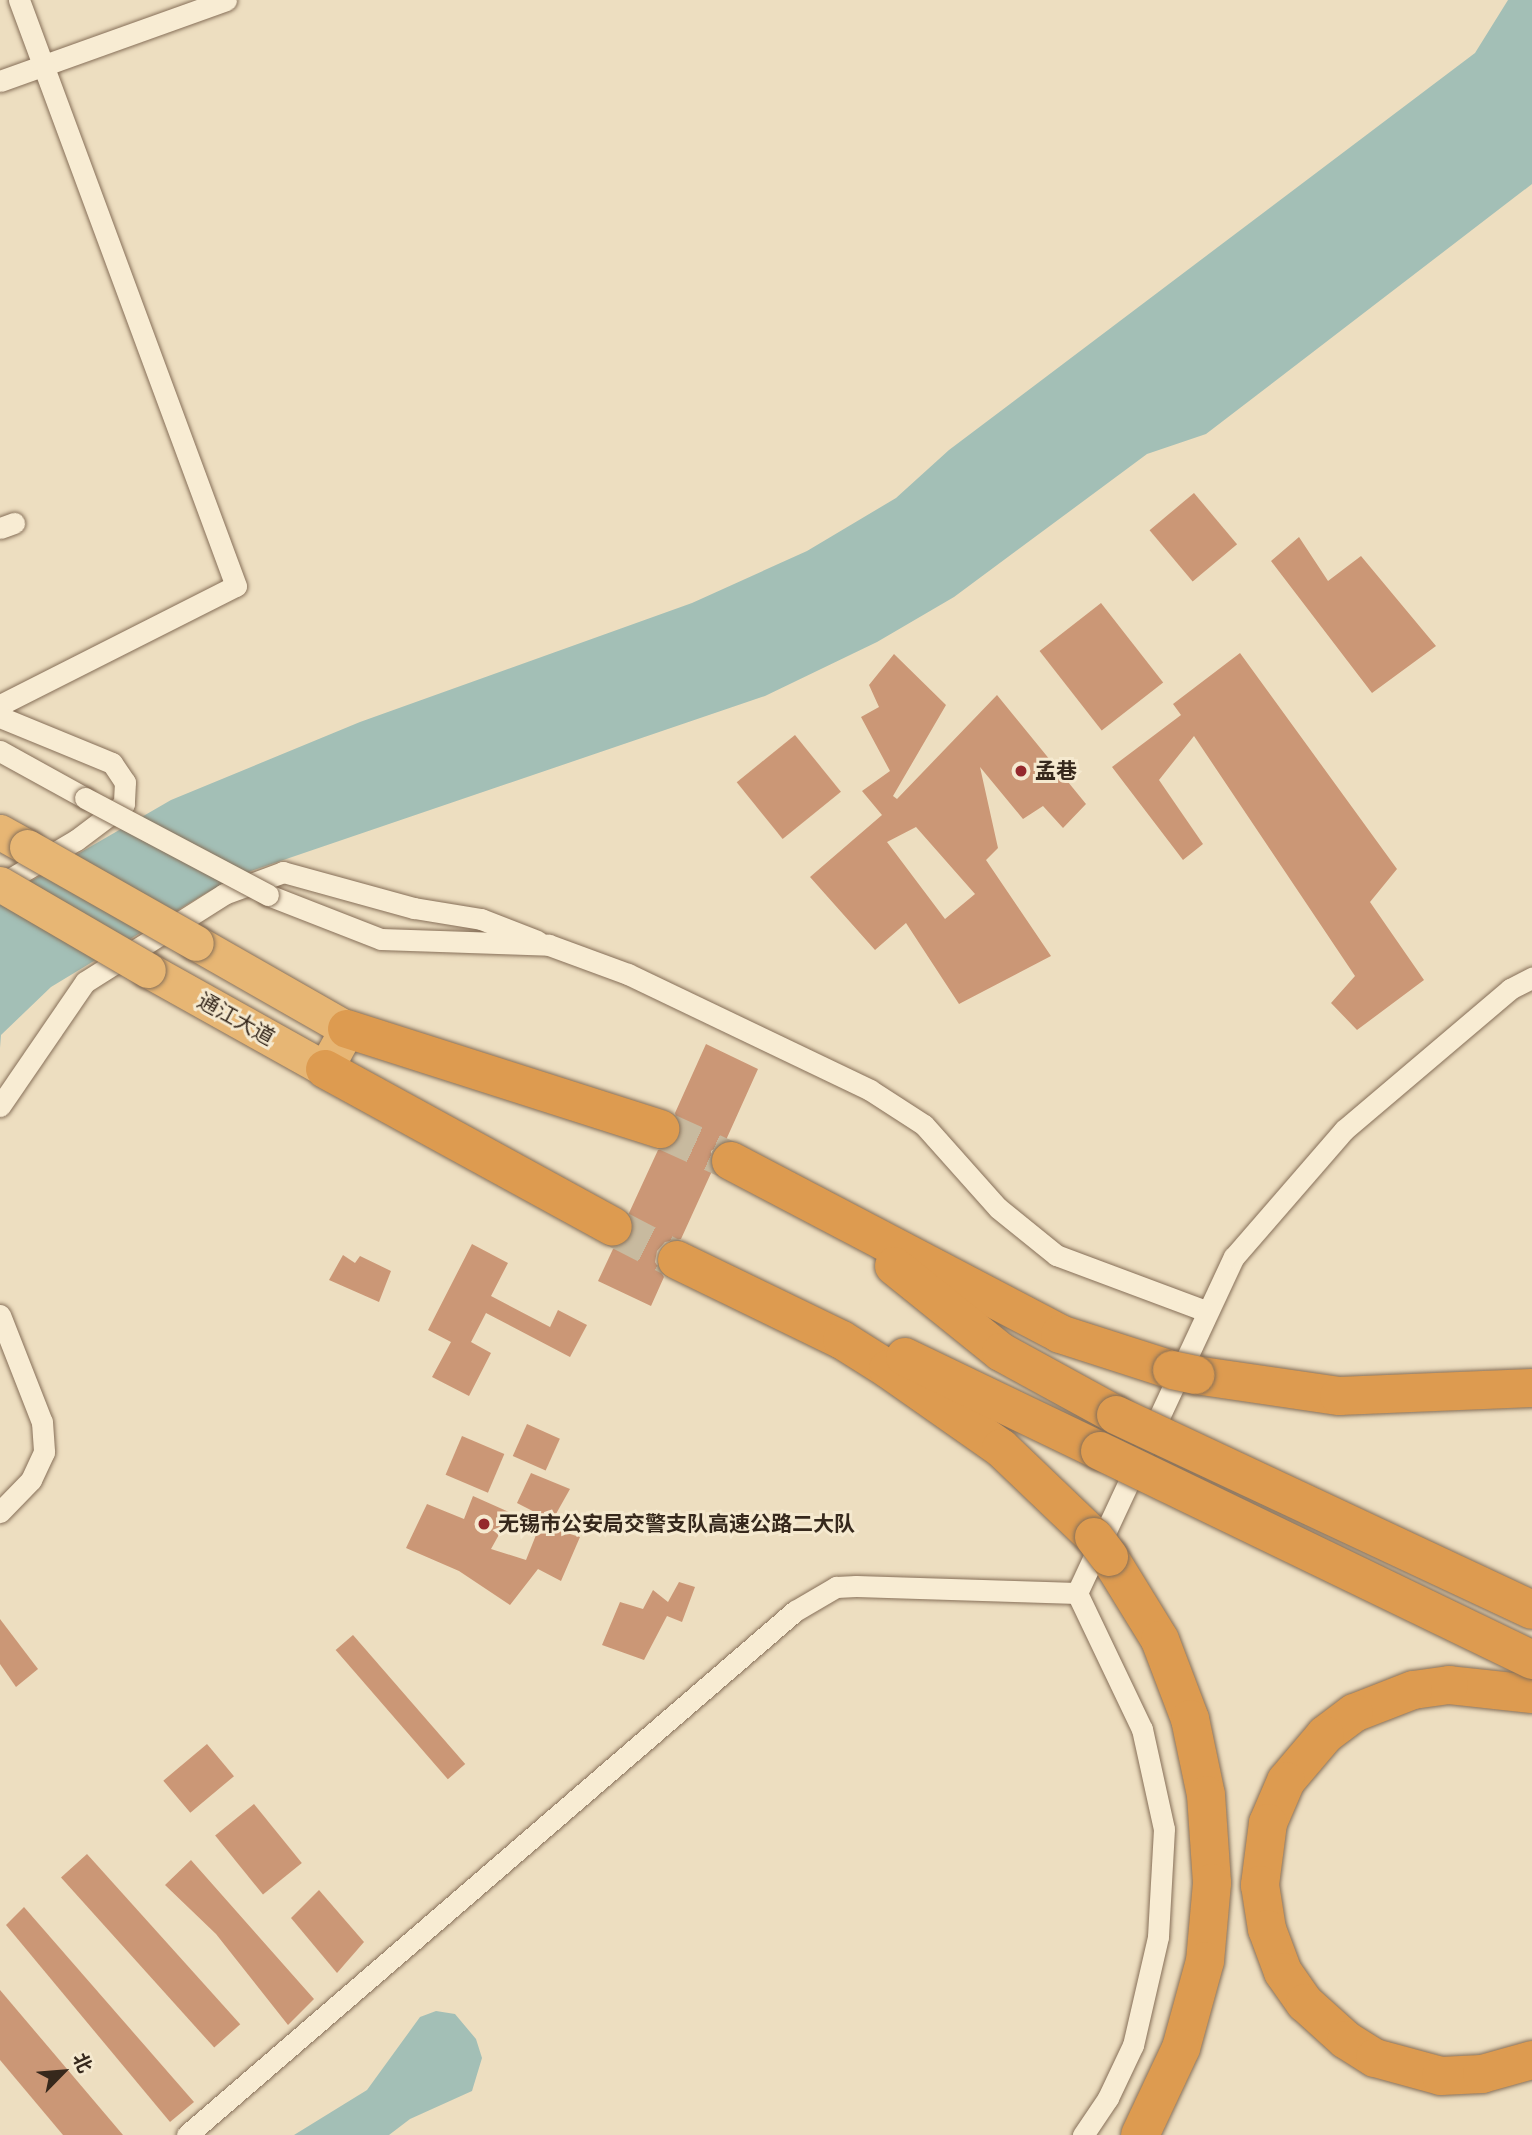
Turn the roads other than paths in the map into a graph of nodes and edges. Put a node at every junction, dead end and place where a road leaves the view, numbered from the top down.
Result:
1 (19, 0) edge
2 (226, 0) edge
3 (44, 65) junction
4 (0, 81) edge
5 (0, 705) edge
6 (0, 717) edge
7 (0, 751) edge
8 (13, 840) edge
9 (0, 884) edge
10 (549, 945) junction
11 (1532, 978) edge
12 (347, 1029) junction
13 (325, 1069) junction
14 (0, 1106) edge
15 (660, 1129) tunnel mouth
16 (731, 1161) tunnel mouth
17 (813, 1201) junction
18 (613, 1227) tunnel mouth
19 (677, 1260) tunnel mouth
20 (1206, 1311) junction
21 (0, 1315) edge
22 (842, 1340) junction
23 (1532, 1388) edge
24 (0, 1512) edge
25 (1077, 1593) junction
26 (1532, 1610) edge
27 (1532, 1660) edge
28 (1532, 1694) edge
29 (1532, 2060) edge
30 (187, 2135) edge
31 (1083, 2135) edge
32 (1140, 2135) edge

1 - 3 street
2 - 3 street
3 - 4 street
3 - 5 street
6 - 9 street
7 - 10 street, bridge
8 - 12 highway, bridge
9 - 13 highway, 通江大道, bridge
10 - 14 street
10 - 20 street
11 - 20 street
12 - 13 highway
12 - 15 highway
13 - 18 highway
16 - 17 highway
17 - 23 highway
17 - 26 highway, bridge
19 - 22 highway
20 - 25 street
21 - 24 street
22 - 27 highway, bridge
22 - 32 highway
25 - 30 street
25 - 31 street
28 - 29 highway

